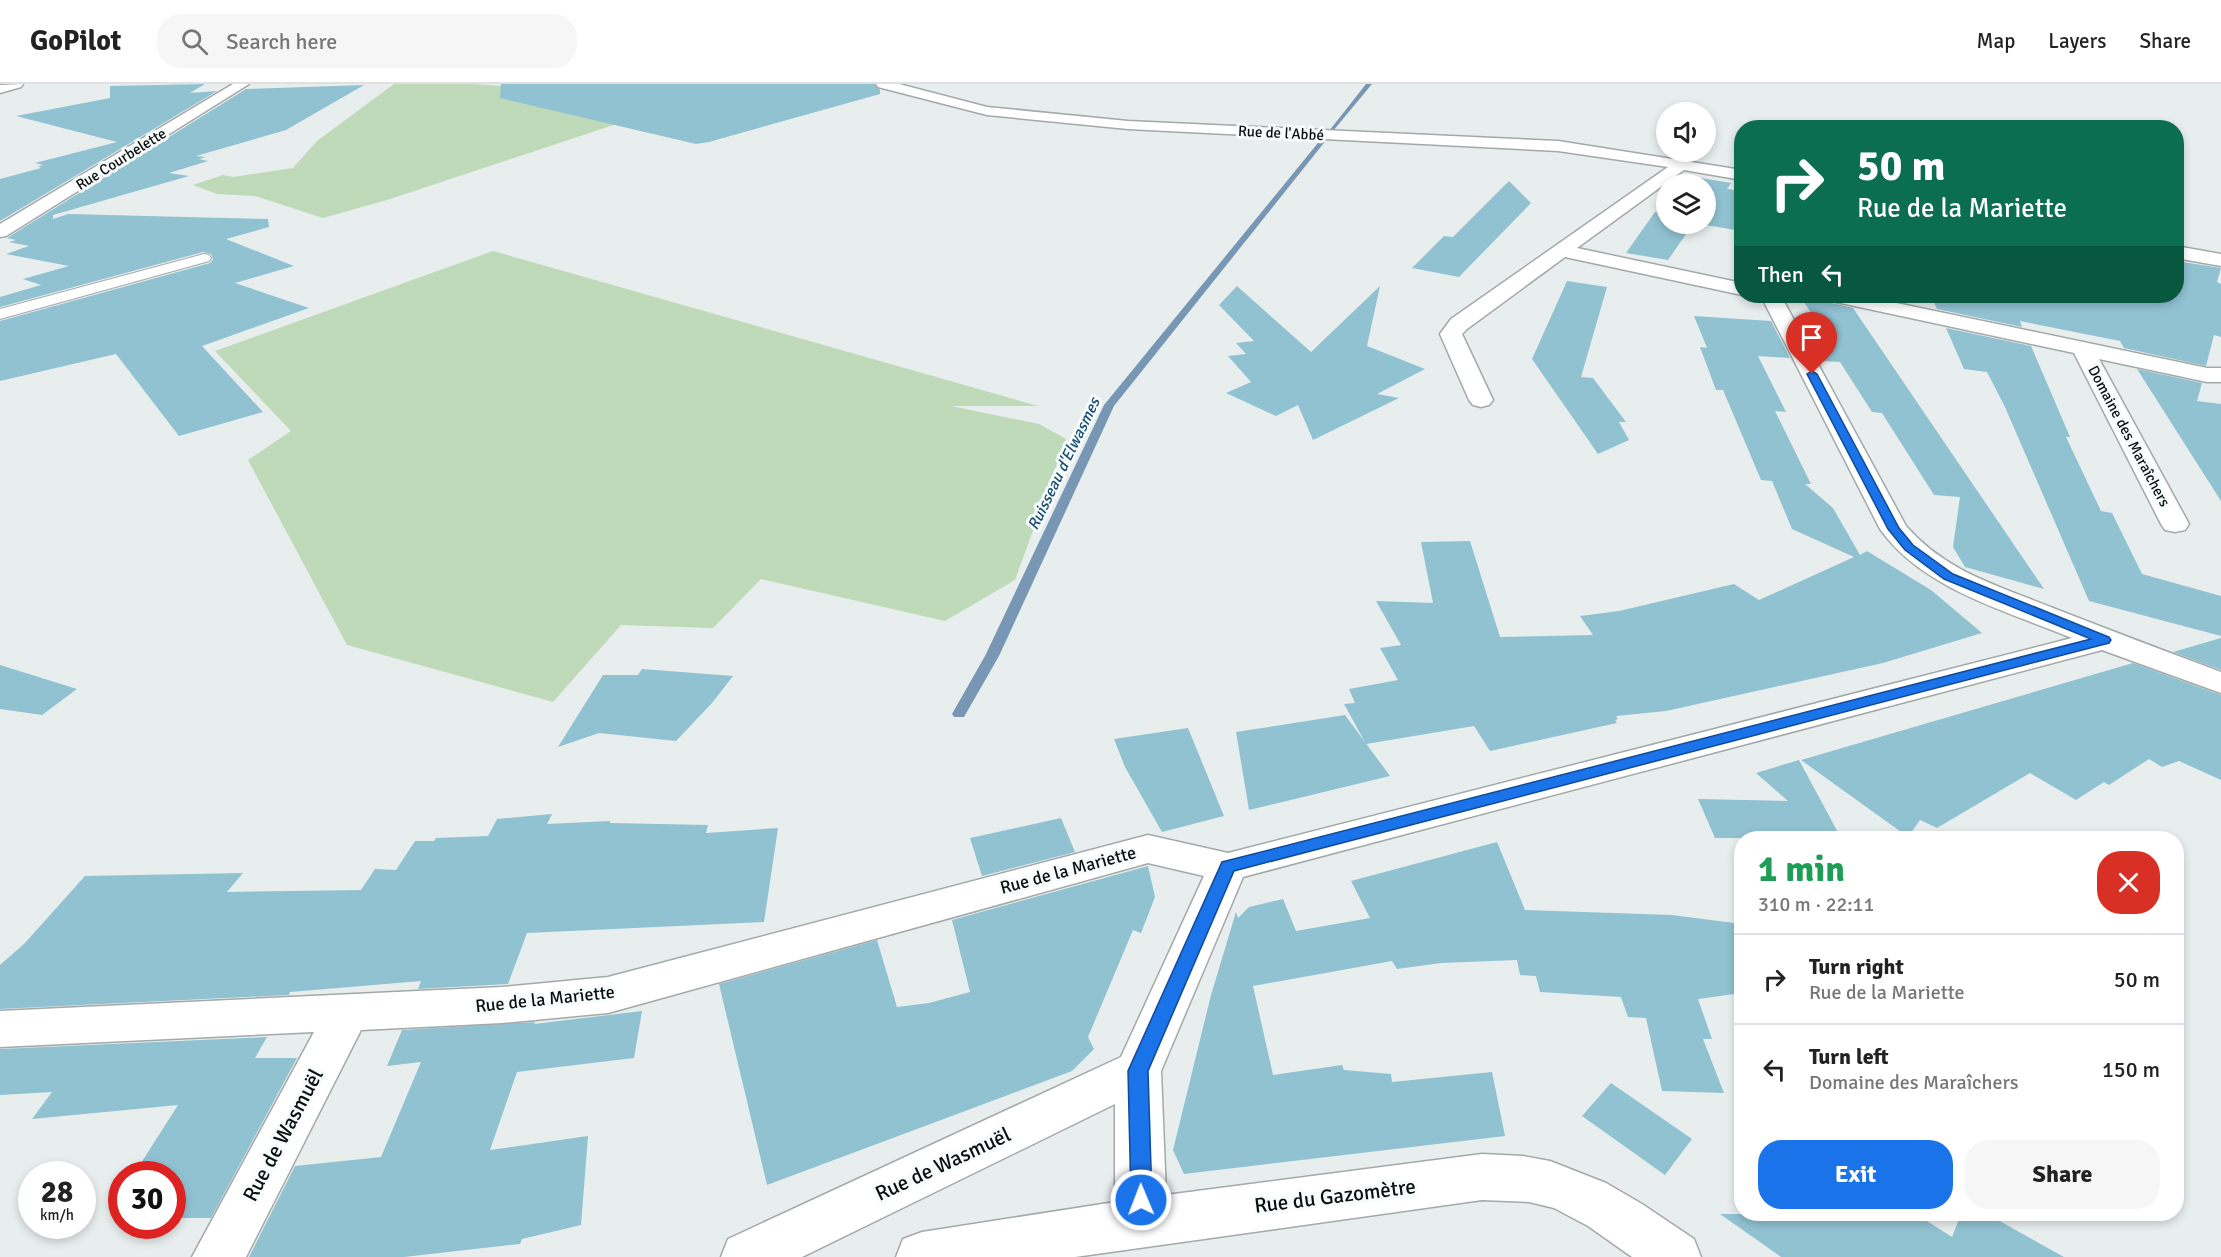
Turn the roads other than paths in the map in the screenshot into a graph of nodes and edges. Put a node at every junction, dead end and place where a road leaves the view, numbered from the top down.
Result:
1 (16, 84) edge
2 (242, 84) edge
3 (883, 84) edge
4 (0, 89) edge
5 (1682, 165) junction
6 (1734, 174) edge
7 (0, 232) edge
8 (1563, 251) junction
9 (2184, 253) edge
10 (204, 258) dead end
11 (2221, 260) edge
12 (1734, 287) edge
13 (1775, 303) edge
14 (1869, 303) edge
15 (0, 314) edge
16 (2082, 348) junction
17 (2214, 375) edge
18 (1481, 399) dead end
19 (2175, 524) dead end
20 (2104, 640) junction
21 (2221, 683) edge
22 (1228, 867) junction
23 (348, 1012) junction
24 (0, 1029) edge
25 (1138, 1071) junction
26 (1142, 1221) junction
27 (218, 1257) edge
28 (747, 1257) edge
29 (922, 1257) edge
30 (1675, 1257) edge

1 - 4 street
2 - 7 street, Rue Courbelette
3 - 5 street, Rue de l'Abbé
5 - 6 street, Rue de l'Abbé
5 - 8 street
8 - 12 street
8 - 18 street
9 - 11 street
10 - 15 lane
13 - 20 street
14 - 16 street, Domaine des Maraîchers
16 - 17 street, Domaine des Maraîchers
16 - 19 street, Domaine des Maraîchers
20 - 21 street
20 - 22 street, Rue de la Mariette
22 - 23 street, Rue de la Mariette
22 - 25 street
23 - 24 street, Rue de la Mariette
23 - 27 street, Rue de Wasmuël
25 - 26 street
25 - 28 street, Rue de Wasmuël
26 - 29 street
26 - 30 street, Rue du Gazomètre

